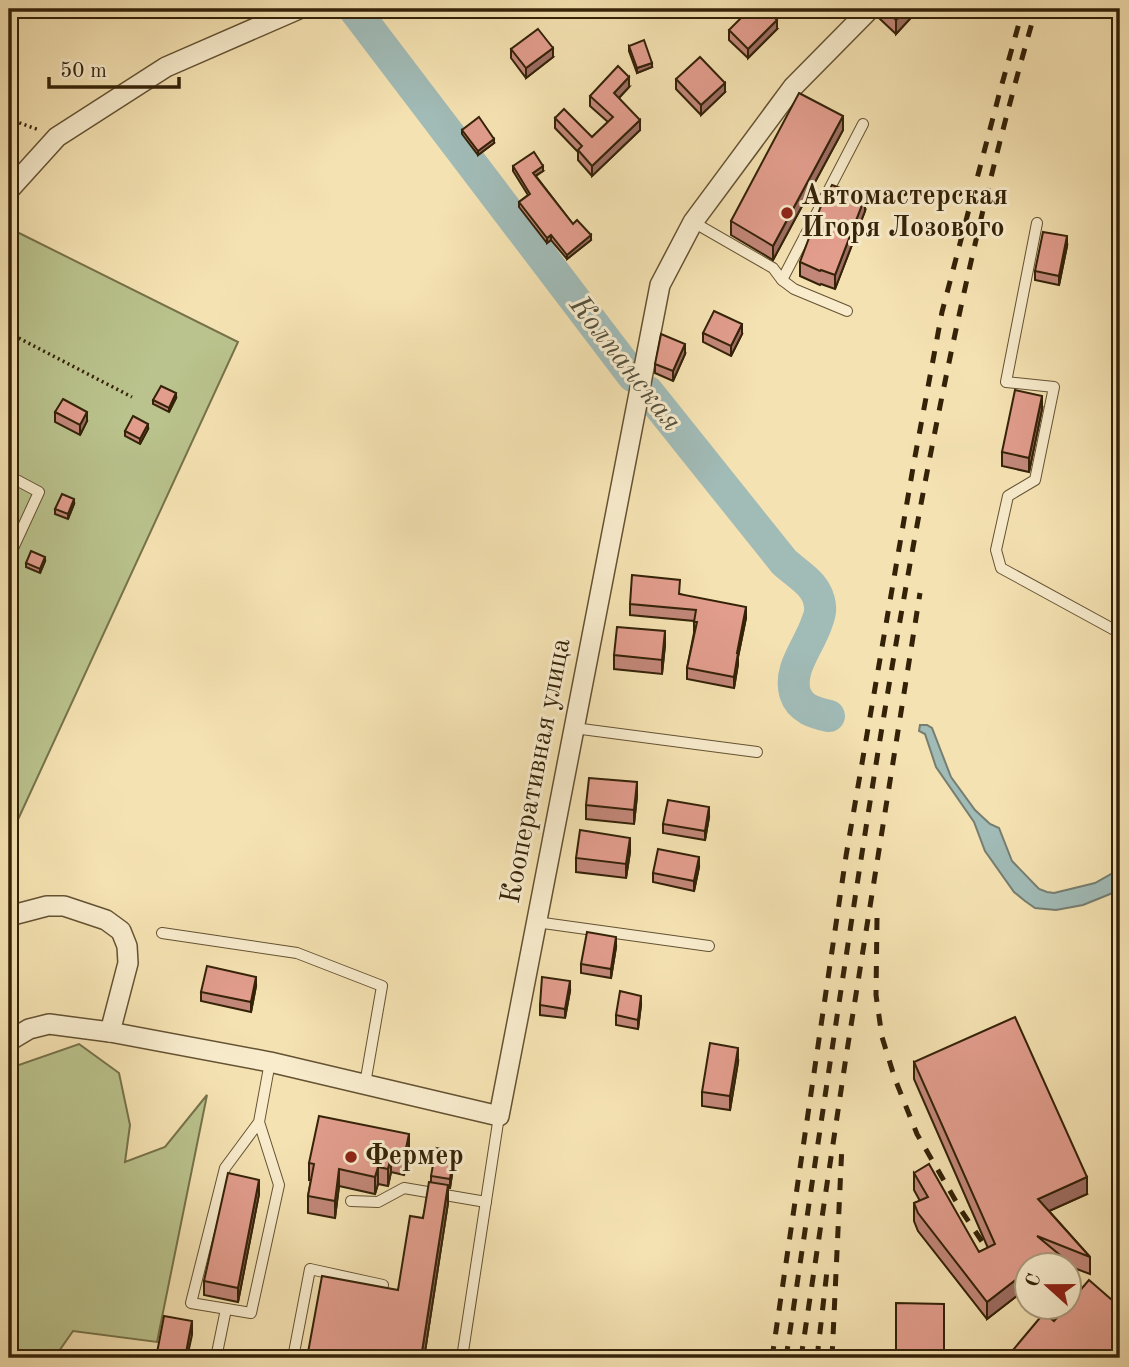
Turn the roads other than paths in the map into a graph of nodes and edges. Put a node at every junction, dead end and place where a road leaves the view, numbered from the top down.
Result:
1 (299, 9) edge
2 (870, 9) edge
3 (863, 124) dead end
4 (9, 190) edge
5 (693, 222) junction
6 (1037, 223) dead end
7 (782, 280) junction
8 (847, 311) dead end
9 (9, 477) edge
10 (9, 557) edge
11 (1120, 633) edge
12 (574, 728) junction
13 (758, 752) dead end
14 (9, 916) edge
15 (536, 922) junction
16 (162, 933) dead end
17 (709, 946) dead end
18 (110, 1032) junction
19 (9, 1041) edge
20 (270, 1062) junction
21 (365, 1084) junction
22 (499, 1116) junction
23 (259, 1122) junction
24 (351, 1201) dead end
25 (485, 1202) junction
26 (383, 1284) edge
27 (226, 1309) junction
28 (216, 1358) edge
29 (293, 1358) edge
30 (462, 1358) edge

1 - 4 street
2 - 5 street, Кооперативная улица
3 - 7 lane
5 - 7 lane
5 - 12 street, Кооперативная улица
6 - 11 lane
7 - 8 lane
9 - 10 lane
12 - 13 lane
12 - 15 street, Кооперативная улица
14 - 18 street
15 - 17 lane
15 - 22 street, Кооперативная улица
16 - 21 lane
18 - 19 street
18 - 20 street
20 - 21 street
20 - 23 lane
21 - 22 street
22 - 25 lane
23 - 27 lane
23 - 27 lane
24 - 25 lane
25 - 30 lane
26 - 29 lane
27 - 28 lane

